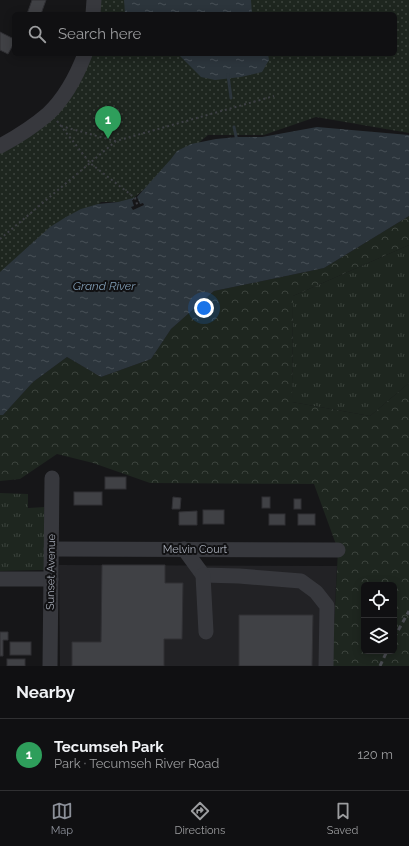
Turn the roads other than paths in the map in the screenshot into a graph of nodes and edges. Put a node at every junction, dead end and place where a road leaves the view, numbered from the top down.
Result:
1 (94, 0) edge
2 (93, 12) edge
3 (84, 56) edge
4 (0, 146) edge
5 (52, 478) dead end
6 (52, 549) junction
7 (184, 549) junction
8 (338, 550) dead end
9 (203, 574) junction
10 (0, 579) edge
11 (51, 579) junction
12 (206, 632) dead end
13 (50, 666) edge
14 (326, 666) edge

1 - 2 street
3 - 4 street
5 - 6 street, Sunset Avenue
6 - 7 street, Melvin Court
6 - 11 street, Sunset Avenue
7 - 8 street, Melvin Court
7 - 9 street
9 - 12 street
9 - 14 street
10 - 11 street
11 - 13 street, Sunset Avenue

